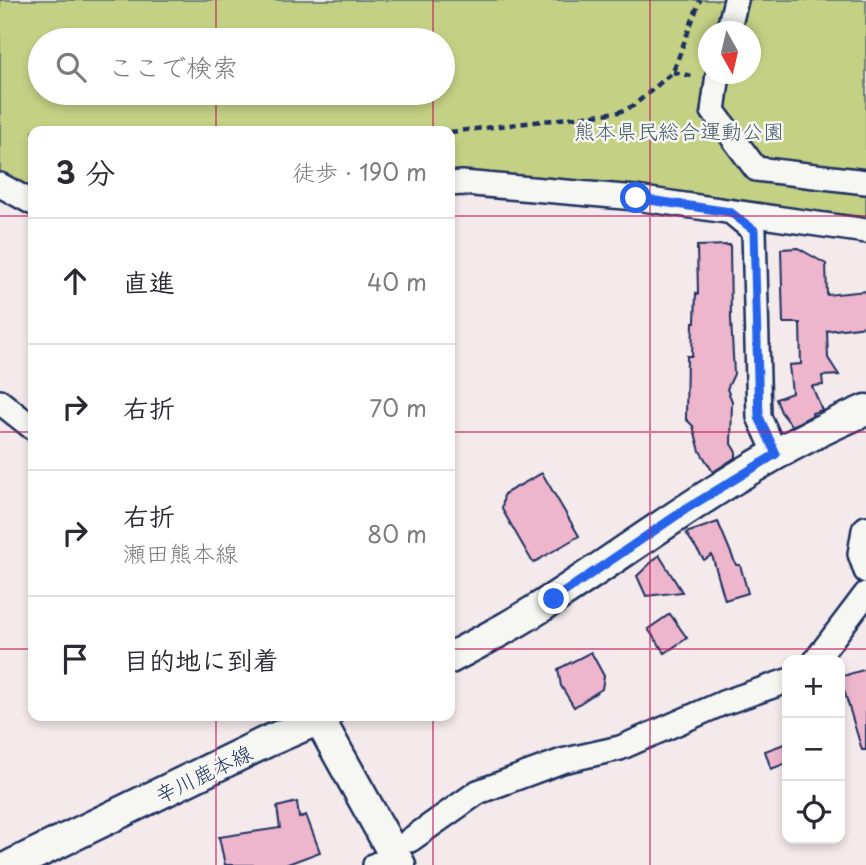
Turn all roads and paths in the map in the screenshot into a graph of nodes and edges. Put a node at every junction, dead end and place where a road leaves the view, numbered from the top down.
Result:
1 (700, 0) edge
2 (736, 0) edge
3 (731, 21) edge
4 (717, 84) edge
5 (455, 131) edge
6 (866, 182) edge
7 (455, 184) edge
8 (0, 185) edge
9 (28, 200) edge
10 (730, 212) junction
11 (866, 231) edge
12 (0, 402) edge
13 (866, 410) edge
14 (28, 424) edge
15 (776, 454) junction
16 (866, 528) edge
17 (866, 571) edge
18 (866, 594) edge
19 (455, 654) edge
20 (820, 655) edge
21 (782, 683) edge
22 (312, 721) edge
23 (323, 721) edge
24 (390, 859) edge
25 (12, 865) edge

1 - 5 path
2 - 3 street
4 - 6 street
7 - 10 street
8 - 9 street
10 - 11 street
10 - 15 street
12 - 14 street
13 - 15 main road
15 - 19 main road
16 - 17 street
18 - 20 street
21 - 24 street
22 - 25 main road, 辛川鹿本線
23 - 24 main road, 辛川鹿本線

